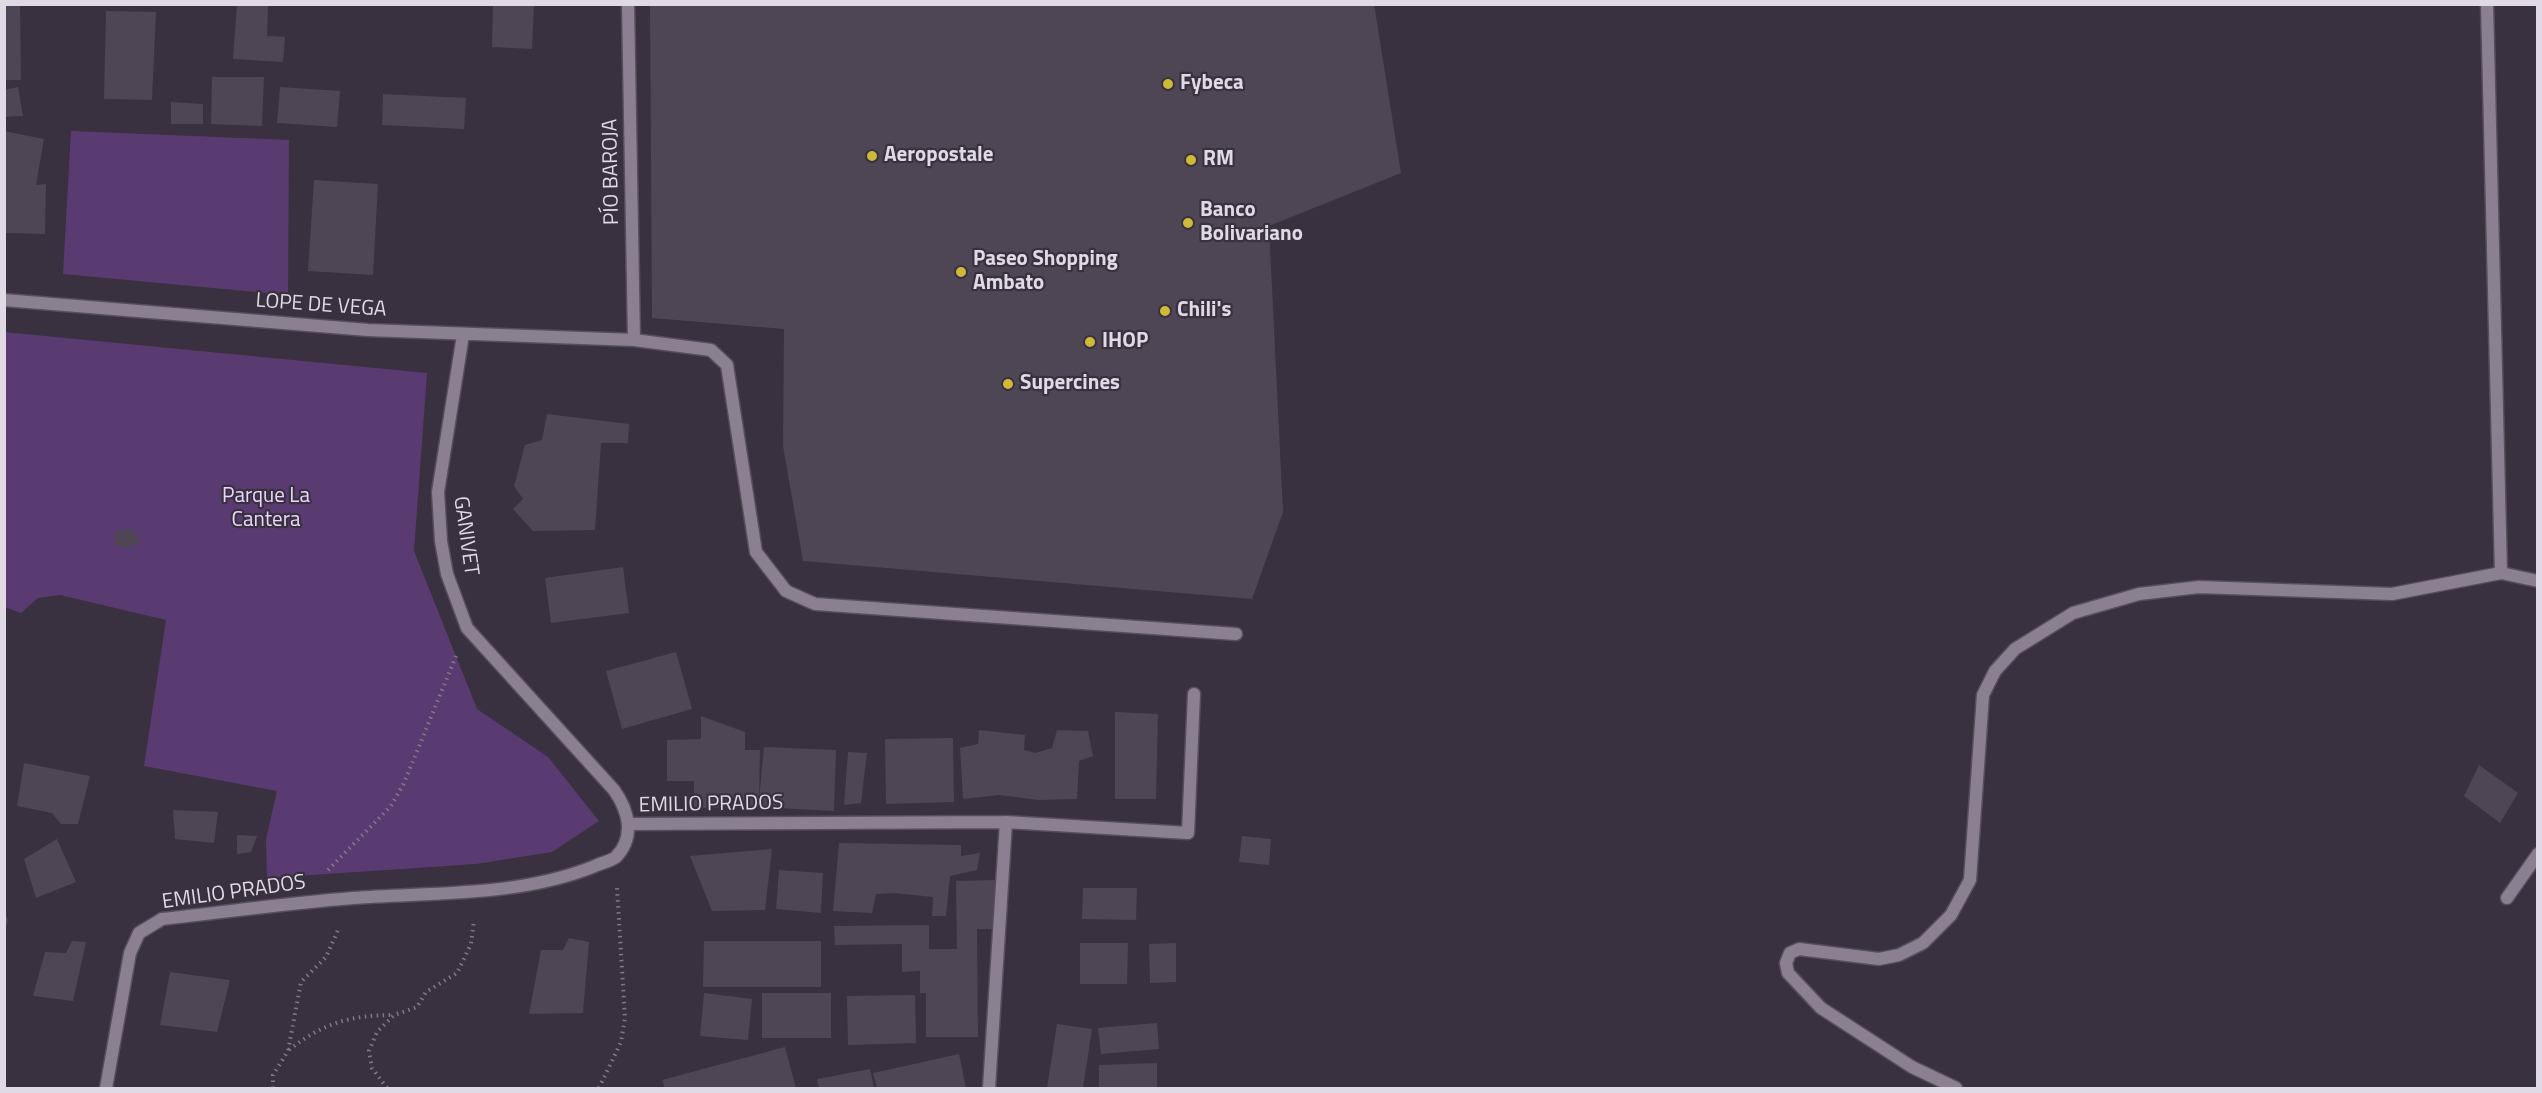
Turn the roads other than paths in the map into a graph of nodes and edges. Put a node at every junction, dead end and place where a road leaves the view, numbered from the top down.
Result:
1 (628, 4) edge
2 (2487, 4) edge
3 (4, 300) edge
4 (463, 335) junction
5 (634, 340) junction
6 (2501, 573) junction
7 (2538, 581) edge
8 (1236, 634) dead end
9 (1194, 694) dead end
10 (1006, 822) junction
11 (629, 824) junction
12 (2538, 854) edge
13 (2507, 898) dead end
14 (106, 1089) edge
15 (989, 1089) edge
16 (1956, 1089) edge

1 - 5 street, PÍO BAROJA
2 - 6 street
3 - 4 street, LOPE DE VEGA
4 - 5 street, LOPE DE VEGA
4 - 11 street, GANIVET
5 - 8 street, LOPE DE VEGA
6 - 7 street
6 - 16 street
9 - 10 street, EMILIO PRADOS
10 - 11 street, EMILIO PRADOS
10 - 15 street
11 - 14 street, EMILIO PRADOS
12 - 13 street

